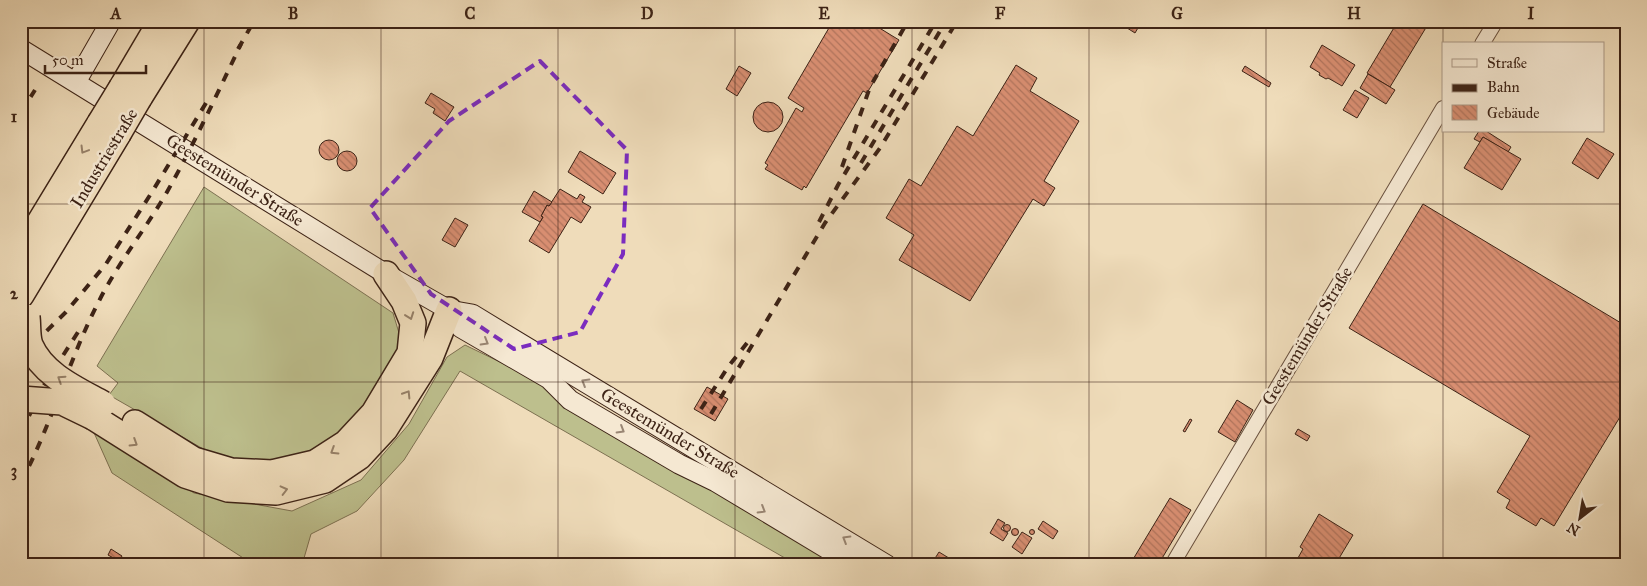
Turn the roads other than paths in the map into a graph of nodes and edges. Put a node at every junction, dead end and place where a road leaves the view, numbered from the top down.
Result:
1 (112, 21) edge
2 (161, 21) edge
3 (187, 21) edge
4 (1496, 21) edge
5 (1483, 42) edge
6 (21, 49) edge
7 (76, 82) junction
8 (131, 93) junction
9 (1442, 110) edge
10 (109, 129) junction
11 (68, 176) junction
12 (21, 219) edge
13 (21, 253) edge
14 (386, 274) junction
15 (24, 306) edge
16 (449, 310) junction
17 (410, 353) junction
18 (21, 399) edge
19 (98, 410) junction
20 (854, 565) edge
21 (887, 565) edge
22 (1172, 565) edge

1 - 7 street
2 - 8 highway, Industriestraße
3 - 8 highway, Industriestraße
4 - 5 street
6 - 7 street, Geestemünder Straße
7 - 14 street, Geestemünder Straße
8 - 10 highway, Industriestraße, bridge
9 - 22 street, Geestemünder Straße
10 -> 11 highway, Industriestraße
10 - 15 highway, Industriestraße
11 - 12 highway
11 - 13 highway, Industriestraße
14 - 16 street, Geestemünder Straße
14 -> 17 highway
19 -> 15 highway, bridge
16 - 17 highway
19 -> 16 highway
16 -> 20 street, Geestemünder Straße
21 -> 16 street, Geestemünder Straße
17 -> 19 highway
18 - 19 highway, bridge

